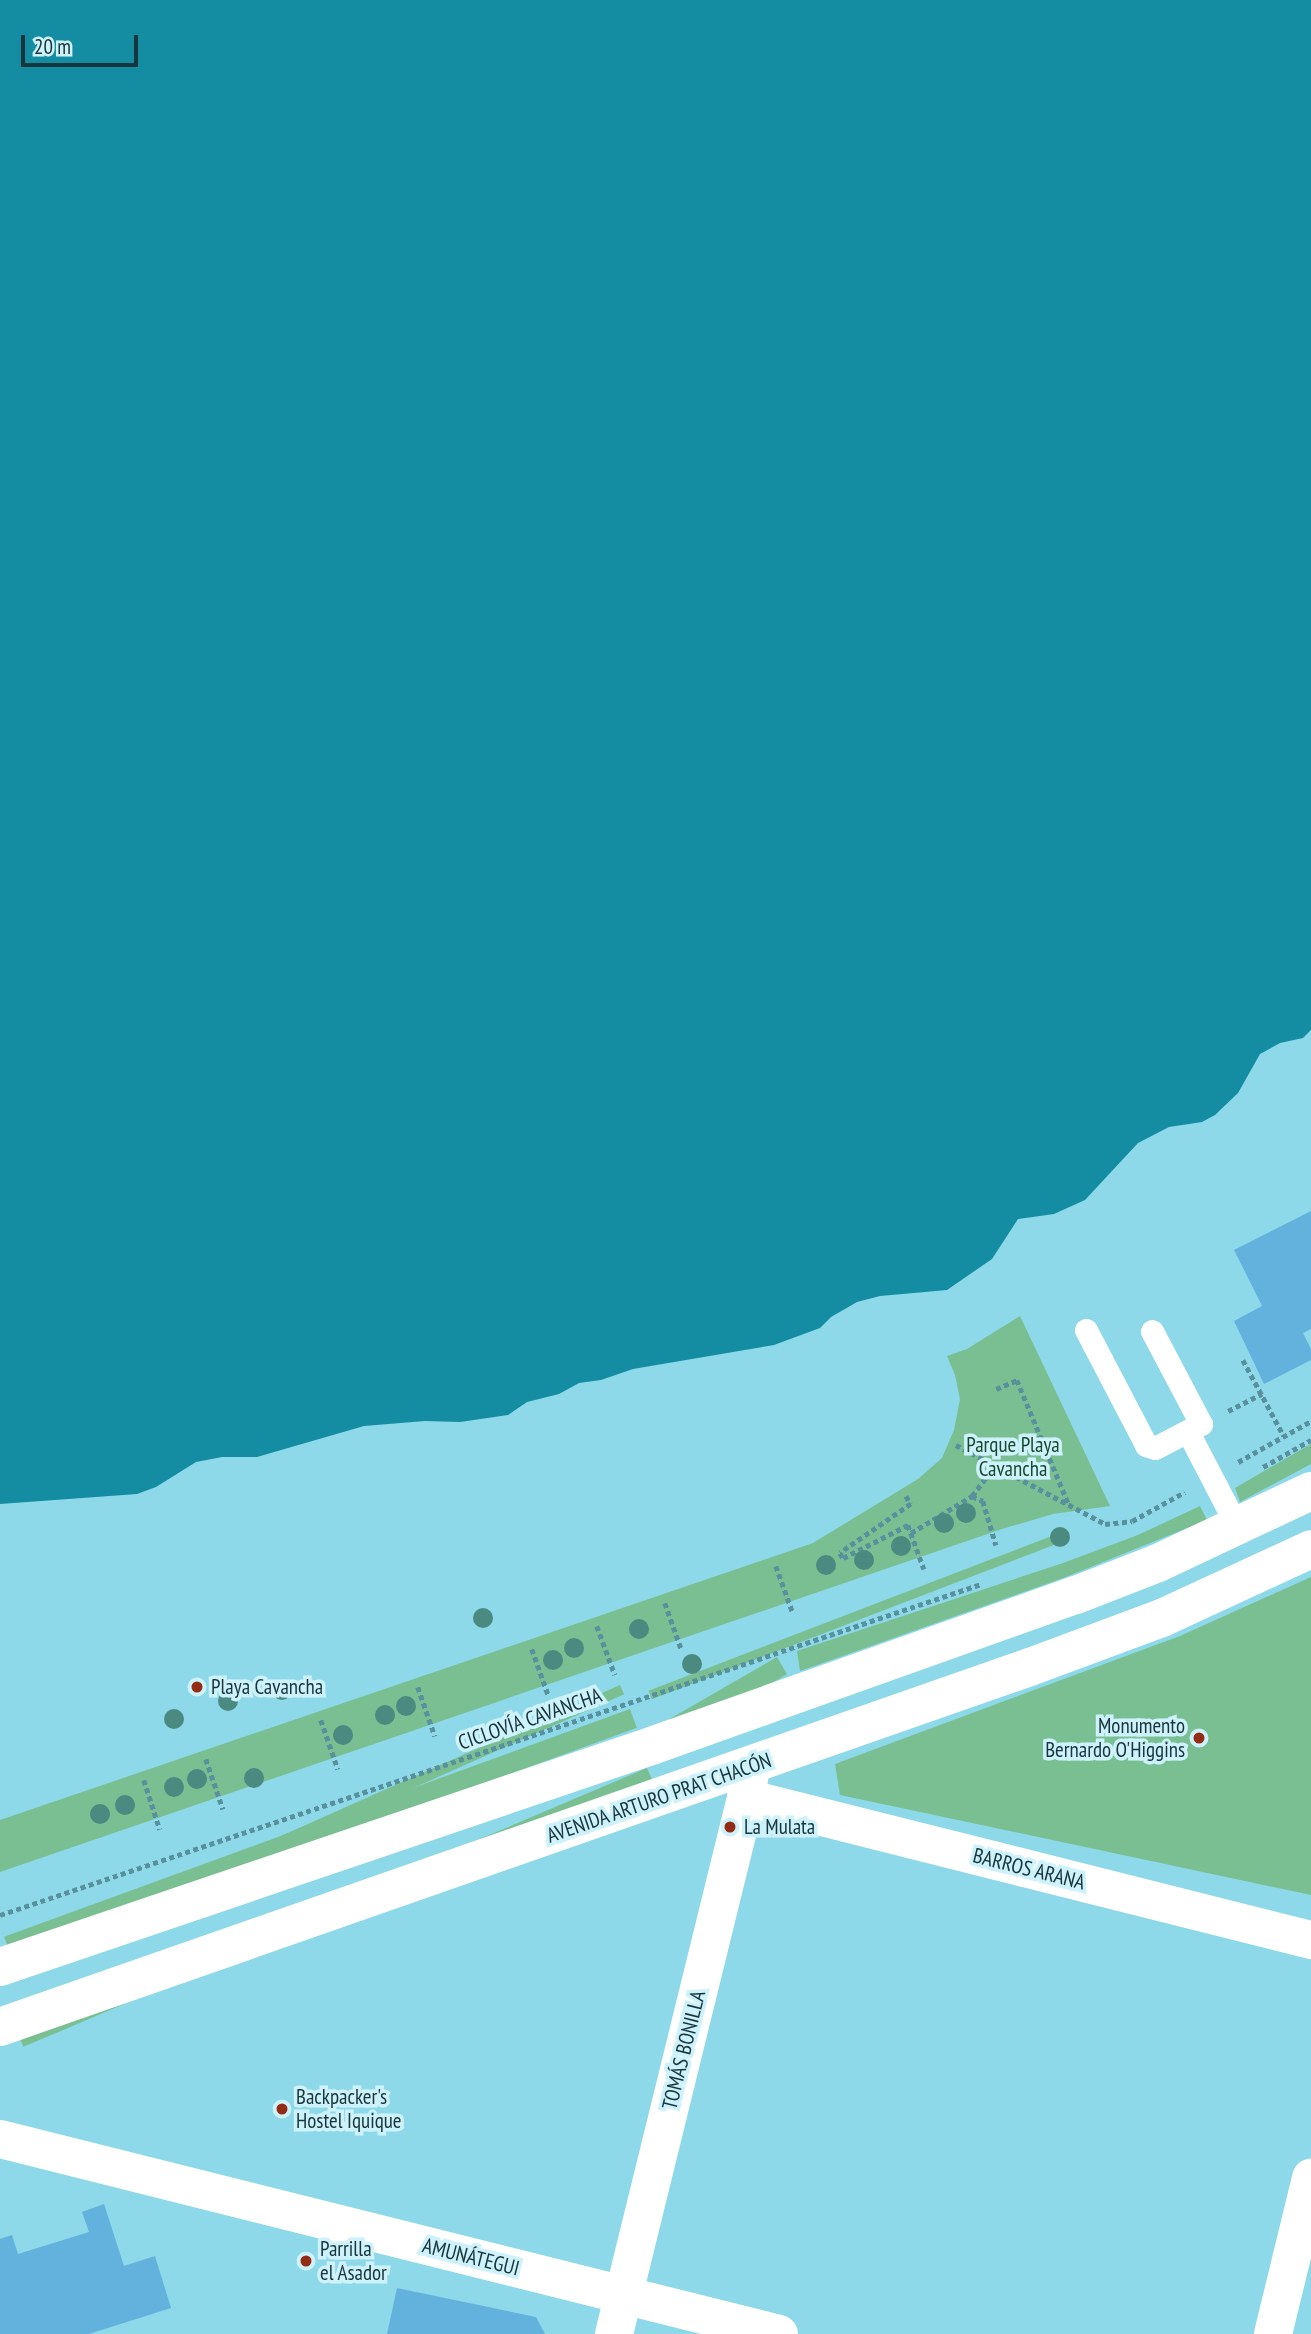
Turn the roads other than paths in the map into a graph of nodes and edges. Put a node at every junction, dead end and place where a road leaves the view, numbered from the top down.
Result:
1 (1086, 1329) dead end
2 (1152, 1331) dead end
3 (1188, 1432) junction
4 (1311, 1491) edge
5 (1238, 1528) junction
6 (1311, 1549) edge
7 (749, 1782) junction
8 (1311, 1940) edge
9 (0, 1967) edge
10 (0, 2027) edge
11 (0, 2139) edge
12 (1311, 2178) edge
13 (623, 2296) junction
14 (614, 2334) edge
15 (779, 2334) edge
16 (1273, 2334) edge

1 - 3 lane
2 - 3 lane
3 - 5 lane
4 - 5 main road
5 - 9 main road
6 - 7 main road, AVENIDA ARTURO PRAT CHACÓN
7 - 8 main road, BARROS ARANA
7 - 10 main road, AVENIDA ARTURO PRAT CHACÓN
7 - 13 main road, TOMÁS BONILLA
11 - 13 main road, AMUNÁTEGUI
12 - 16 main road
13 - 14 main road, TOMÁS BONILLA
13 - 15 main road, AMUNÁTEGUI

